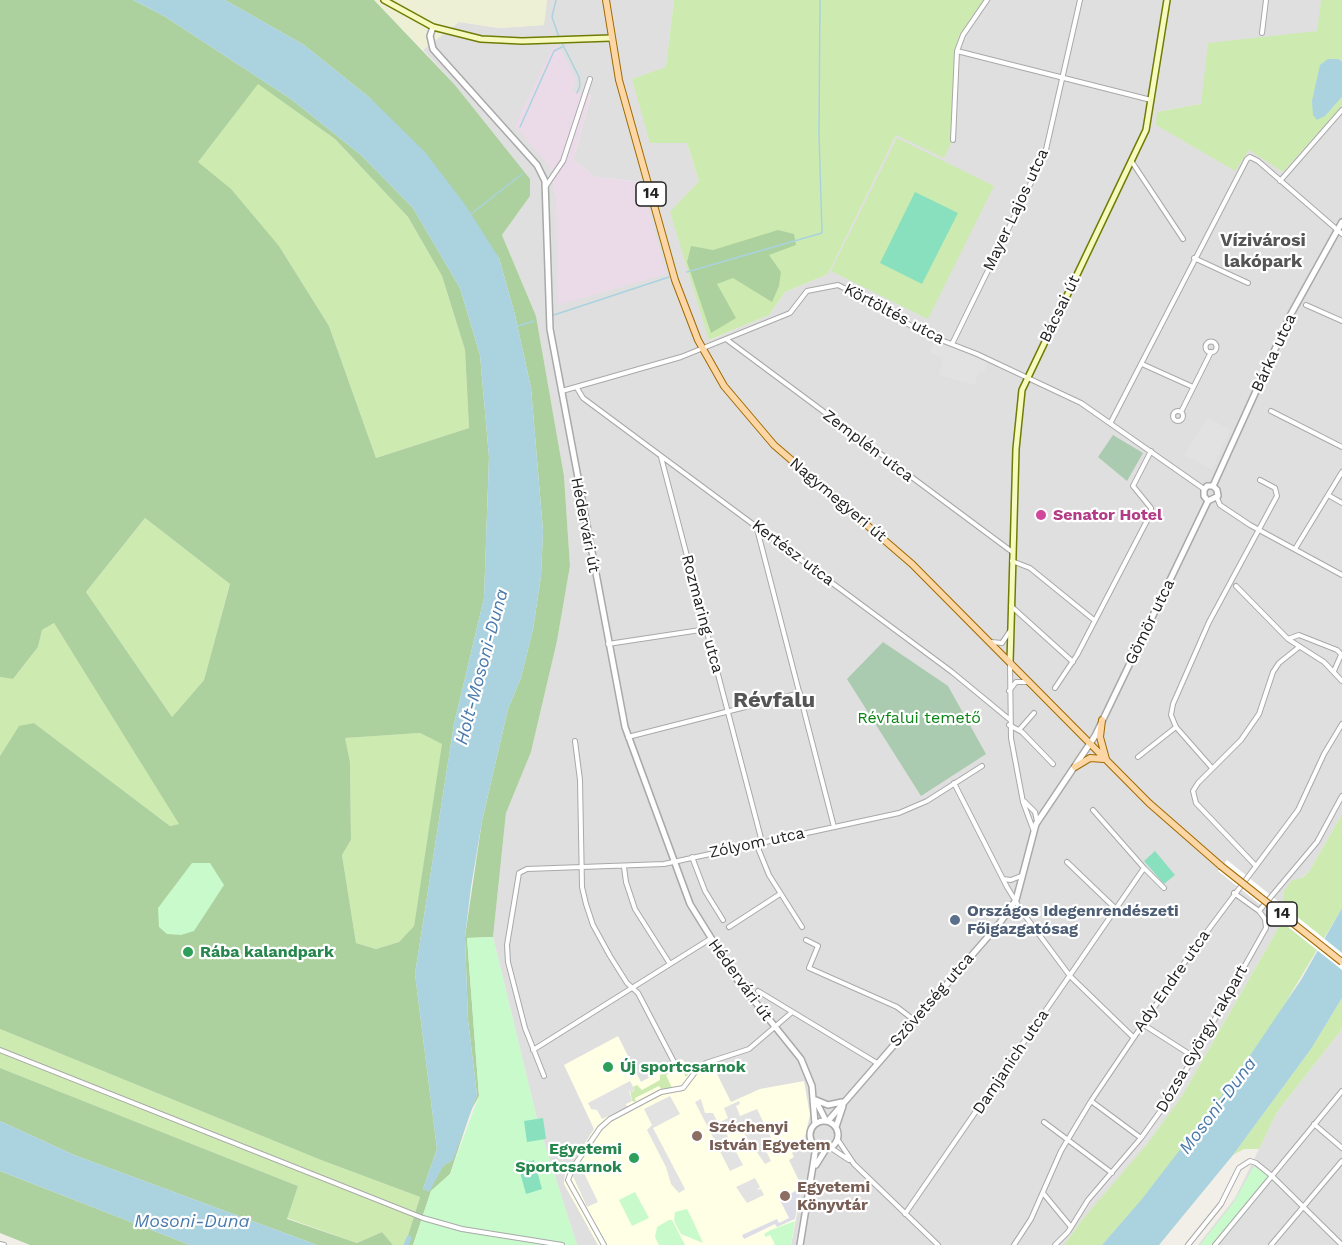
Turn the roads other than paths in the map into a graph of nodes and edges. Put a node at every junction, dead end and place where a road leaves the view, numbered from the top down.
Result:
1 (384, 0) edge
2 (606, 0) edge
3 (987, 0) edge
4 (1080, 0) edge
5 (1167, 0) edge
6 (1266, 0) edge
7 (433, 27) junction
8 (1262, 33) dead end
9 (611, 38) junction
10 (957, 51) junction
11 (590, 79) dead end
12 (1064, 79) junction
13 (1151, 100) junction
14 (1342, 110) edge
15 (953, 140) dead end
16 (1132, 162) junction
17 (1280, 181) junction
18 (546, 186) junction
19 (1342, 222) edge
20 (1340, 232) edge
21 (1184, 239) dead end
22 (1194, 258) junction
23 (1248, 283) dead end
24 (1306, 305) dead end
25 (1342, 321) edge
26 (726, 339) junction
27 (952, 344) junction
28 (702, 348) junction
29 (1210, 352) dead end
30 (1142, 364) junction
31 (1027, 377) junction
32 (1193, 387) junction
33 (577, 388) junction
34 (561, 391) junction
35 (1271, 411) dead end
36 (1181, 412) dead end
37 (1111, 422) junction
38 (1342, 447) edge
39 (1151, 451) junction
40 (661, 456) junction
41 (1342, 472) edge
42 (1260, 480) dead end
43 (1213, 486) junction
44 (1204, 489) junction
45 (1329, 495) junction
46 (1216, 498) junction
47 (1208, 501) junction
48 (1342, 503) edge
49 (756, 525) junction
50 (1257, 529) junction
51 (1295, 549) junction
52 (1011, 551) junction
53 (1011, 561) junction
54 (1342, 575) edge
55 (1236, 586) dead end
56 (1010, 605) junction
57 (1094, 620) junction
58 (707, 629) junction
59 (1010, 631) junction
60 (1288, 639) junction
61 (988, 640) junction
62 (608, 644) junction
63 (1299, 647) junction
64 (1342, 655) edge
65 (1010, 662) junction
66 (1072, 662) junction
67 (1334, 671) junction
68 (1342, 681) edge
69 (1030, 683) junction
70 (1055, 688) dead end
71 (1009, 691) junction
72 (800, 693) junction
73 (728, 712) junction
74 (1034, 713) dead end
75 (1009, 718) junction
76 (1102, 720) junction
77 (1342, 724) edge
78 (1009, 725) junction
79 (1176, 727) junction
80 (1019, 730) junction
81 (628, 737) junction
82 (574, 741) dead end
83 (1090, 744) junction
84 (1138, 757) dead end
85 (1108, 761) junction
86 (1053, 764) dead end
87 (982, 766) dead end
88 (1075, 767) junction
89 (1212, 768) junction
90 (954, 783) junction
91 (1342, 796) edge
92 (1022, 797) junction
93 (1049, 804) junction
94 (1034, 810) junction
95 (1093, 810) dead end
96 (1036, 824) junction
97 (834, 827) junction
98 (1033, 833) junction
99 (762, 842) junction
100 (756, 843) junction
101 (692, 857) junction
102 (673, 861) junction
103 (1067, 862) dead end
104 (1256, 866) junction
105 (624, 867) junction
106 (582, 868) junction
107 (1144, 868) junction
108 (1022, 876) junction
109 (1002, 879) junction
110 (1164, 888) dead end
111 (1234, 893) junction
112 (780, 894) junction
113 (1016, 900) junction
114 (1116, 909) junction
115 (1259, 911) junction
116 (723, 920) dead end
117 (729, 927) dead end
118 (802, 927) dead end
119 (710, 939) junction
120 (806, 940) dead end
121 (1342, 962) edge
122 (670, 964) junction
123 (1070, 975) junction
124 (634, 987) junction
125 (758, 991) dead end
126 (791, 1013) junction
127 (914, 1020) junction
128 (1144, 1025) junction
129 (774, 1026) junction
130 (1133, 1037) junction
131 (0, 1050) edge
132 (533, 1050) junction
133 (1194, 1057) junction
134 (877, 1063) junction
135 (675, 1064) dead end
136 (544, 1076) dead end
137 (1342, 1091) edge
138 (815, 1098) junction
139 (845, 1100) junction
140 (1091, 1101) junction
141 (827, 1121) junction
142 (1044, 1122) dead end
143 (815, 1124) junction
144 (1314, 1124) junction
145 (836, 1127) junction
146 (1068, 1138) junction
147 (1141, 1138) junction
148 (838, 1140) junction
149 (816, 1147) junction
150 (1342, 1148) edge
151 (828, 1149) junction
152 (1342, 1161) edge
153 (854, 1164) junction
154 (814, 1168) junction
155 (1112, 1173) junction
156 (1272, 1176) junction
157 (1043, 1192) junction
158 (1304, 1207) junction
159 (905, 1214) junction
160 (1071, 1227) junction
161 (562, 1245) edge
162 (604, 1245) edge
163 (800, 1245) edge
164 (938, 1245) edge
165 (1014, 1245) edge
166 (1055, 1245) edge
167 (1188, 1245) edge
168 (1215, 1245) edge
169 (1271, 1245) edge
170 (1341, 1245) edge

1 - 7 main road
2 - 9 main road, 14
3 - 10 street
4 - 12 street, Mayer Lajos utca
5 - 13 main road, Bácsai út
6 - 8 street
7 - 9 main road
7 - 18 street, Hédervári út
9 - 28 main road, Nagymegyeri út / 14
10 - 12 street
10 - 15 street
11 - 18 street
12 - 13 street
12 - 27 street, Mayer Lajos utca
13 - 16 main road, Bácsai út
14 - 17 street
16 - 21 street
16 - 31 main road, Bácsai út
17 - 20 street
17 - 22 street
18 - 34 street, Hédervári út
19 - 20 street, Bárka utca
20 - 43 street, Bárka utca
22 - 23 street
22 - 30 street
24 - 25 street
26 - 27 street, Körtöltés utca
26 - 28 street, Körtöltés utca
26 - 52 street, Zemplén utca
27 - 31 street, Körtöltés utca
28 - 33 street
28 - 61 main road, Nagymegyeri út / 14
29 - 32 street
30 - 32 street
30 - 37 street
31 - 37 street, Körtöltés utca
31 - 52 main road, Bácsai út
32 - 36 street
33 - 34 street
33 - 40 street, Kertész utca
34 - 62 street, Hédervári út
35 - 38 street
37 - 39 street, Körtöltés utca
39 - 44 street, Körtöltés utca
39 - 57 street
40 - 49 street, Kertész utca
40 - 58 street, Rozmaring utca
41 - 45 street
42 - 50 street
43 - 44 street
43 - 46 street
44 - 47 street
45 - 48 street
45 - 51 street
46 - 47 street
46 - 50 street
47 - 76 street, Gömör utca
49 - 72 street
49 - 75 street, Kertész utca
50 - 51 street
50 - 79 street
51 - 54 street
52 - 53 main road, Bácsai út
53 - 56 main road, Bácsai út
53 - 57 street
55 - 60 street
56 - 59 main road, Bácsai út
56 - 66 street
57 - 66 street
58 - 62 street
58 - 73 street, Rozmaring utca
59 - 61 street
59 - 65 main road, Bácsai út
60 - 63 street
60 - 64 street
61 - 65 main road, Nagymegyeri út / 14
62 - 81 street, Hédervári út
63 - 67 street
63 - 89 street
64 - 67 street
65 - 69 main road, Nagymegyeri út / 14
65 - 71 street, Bácsai út
66 - 70 street
67 - 68 street
69 - 71 street
69 - 83 main road, Nagymegyeri út / 14
71 - 75 street, Bácsai út
72 - 73 street
72 - 97 street
73 - 81 street
73 - 99 street, Rozmaring utca
74 - 80 street
75 - 78 street, Bácsai út
76 - 83 street, Gömör utca
76 - 85 main road
77 - 104 street, Ady Endre utca
78 - 80 street
78 - 92 street, Bácsai út
79 - 84 street
79 - 89 street
80 - 86 street
81 - 102 street, Hédervári út
82 - 106 street
83 - 85 main road, Nagymegyeri út / 14
83 - 88 street, Gömör utca
85 - 88 main road
85 - 121 main road, Nagymegyeri út / 14, bridge
87 - 90 street, Zólyom utca
88 - 93 street, Gömör utca
89 - 104 street
90 - 97 street, Zólyom utca
90 - 109 street
91 - 115 street
92 - 94 street
92 - 98 street, Bácsai út
93 - 94 street
93 - 96 street, Gömör utca
94 - 96 street
95 - 107 street
96 - 98 street, Gömör utca
97 - 99 street, Zólyom utca
98 - 108 street
99 - 100 street, Zólyom utca
100 - 101 street, Zólyom utca
100 - 112 street
101 - 102 street, Zólyom utca
101 - 116 street
102 - 105 street, Zólyom utca
102 - 119 street, Hédervári út
103 - 114 street
104 - 111 street, Ady Endre utca
105 - 106 street, Zólyom utca
105 - 122 street
106 - 124 street
106 - 132 street, Zólyom utca
107 - 110 street
107 - 114 street, Damjanich utca
108 - 109 street
108 - 113 street
109 - 113 street
111 - 115 street
111 - 128 street, Ady Endre utca
112 - 117 street
112 - 118 street
113 - 123 street
113 - 127 street, Szövetség utca
114 - 123 street, Damjanich utca
115 - 133 street, Dózsa György rakpart
119 - 122 street
119 - 129 street, Hédervári út
120 - 127 street
122 - 124 street
123 - 130 street
123 - 159 street, Damjanich utca
124 - 132 street
124 - 135 street
125 - 126 street
126 - 129 street, Hédervári út
126 - 134 street
127 - 134 street, Szövetség utca
128 - 130 street, Ady Endre utca
128 - 133 street
129 - 138 street, Hédervári út
129 - 162 street
130 - 140 street, Ady Endre utca
131 - 161 street
132 - 136 street
133 - 147 street, Dózsa György rakpart
134 - 139 street, Szövetség utca
137 - 144 street
138 - 139 street
138 - 141 street, Hédervári út
138 - 143 street, Hédervári út
139 - 141 street, Szövetség utca
139 - 145 street, Szövetség utca
140 - 146 street, Ady Endre utca
140 - 147 street
141 - 143 street
141 - 145 street
142 - 146 street
143 - 149 street
144 - 150 street
144 - 156 street
145 - 148 street
146 - 155 street
146 - 157 street, Ady Endre utca
147 - 155 street, Dózsa György rakpart
148 - 151 street
148 - 153 street
149 - 151 street
149 - 154 street
151 - 153 street
151 - 154 street
152 - 158 street
153 - 159 street
154 - 163 street
155 - 160 street, Dózsa György rakpart
156 - 158 street
156 - 167 street
156 - 168 street
157 - 160 street
157 - 165 street, Ady Endre utca
158 - 169 street
158 - 170 street
159 - 164 street
160 - 166 street, Dózsa György rakpart

